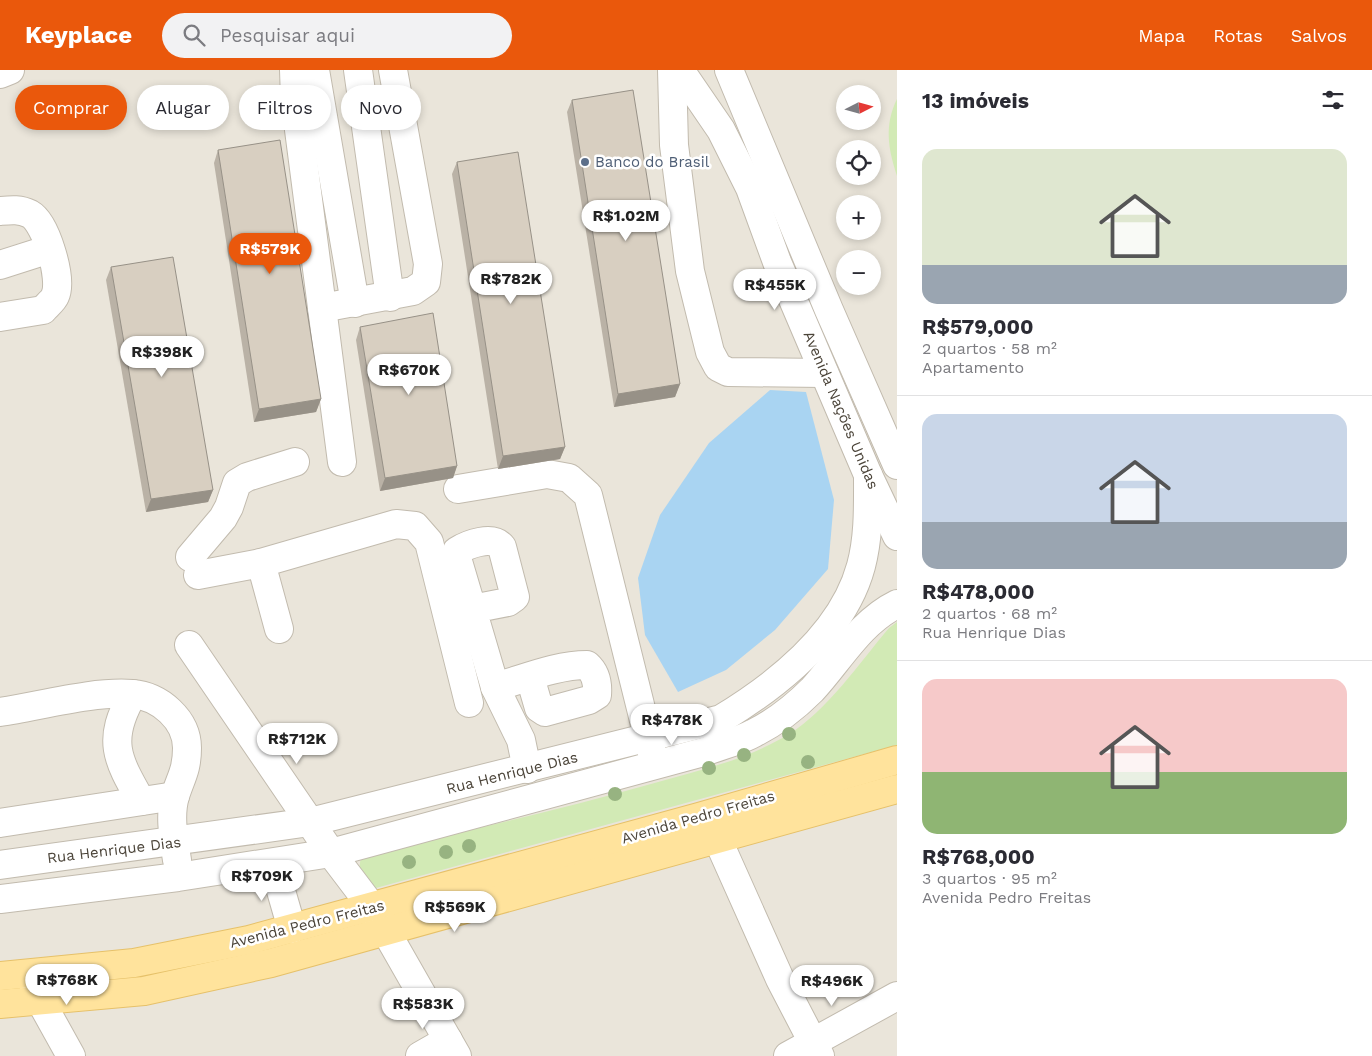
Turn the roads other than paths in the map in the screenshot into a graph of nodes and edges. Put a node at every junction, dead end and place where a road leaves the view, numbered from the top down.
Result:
1 (10, 70) edge
2 (294, 70) edge
3 (316, 70) edge
4 (358, 70) edge
5 (393, 70) edge
6 (672, 70) edge
7 (680, 70) edge
8 (729, 70) edge
9 (0, 74) edge
10 (0, 211) edge
11 (50, 249) junction
12 (0, 265) edge
13 (390, 297) junction
14 (355, 303) junction
15 (322, 308) junction
16 (0, 317) edge
17 (824, 373) junction
18 (295, 462) dead end
19 (342, 462) dead end
20 (897, 465) edge
21 (868, 475) junction
22 (458, 489) dead end
23 (897, 536) edge
24 (261, 563) junction
25 (897, 604) edge
26 (472, 609) dead end
27 (279, 629) dead end
28 (189, 645) dead end
29 (530, 677) dead end
30 (495, 687) junction
31 (133, 694) junction
32 (469, 703) dead end
33 (0, 712) edge
34 (647, 738) junction
35 (897, 760) edge
36 (655, 765) junction
37 (527, 769) junction
38 (897, 789) edge
39 (175, 796) junction
40 (141, 802) junction
41 (310, 822) junction
42 (0, 823) edge
43 (717, 838) junction
44 (175, 842) junction
45 (331, 852) junction
46 (273, 863) junction
47 (0, 864) edge
48 (178, 877) junction
49 (0, 899) edge
50 (379, 918) junction
51 (292, 929) junction
52 (28, 972) junction
53 (0, 976) edge
54 (897, 996) edge
55 (41, 1002) junction
56 (0, 1004) edge
57 (452, 1048) edge
58 (816, 1049) edge
59 (71, 1056) edge
60 (420, 1056) edge
61 (788, 1056) edge

1 - 9 street
2 - 15 street
3 - 14 street
4 - 13 street
5 - 13 street
6 - 17 street
7 - 17 street, Avenida Nações Unidas
8 - 20 street, Avenida Nações Unidas
10 - 11 street
11 - 12 street
11 - 16 street
13 - 14 street
14 - 15 street
15 - 19 street
17 - 21 street, Avenida Nações Unidas
18 - 24 street
21 - 23 street, Avenida Nações Unidas
21 - 34 street, Rua Henrique Dias
22 - 34 street
24 - 27 street
24 - 32 street
25 - 36 street, Rua Henrique Dias
26 - 30 street
28 - 41 street
29 - 30 street
30 - 37 street
31 - 33 street
31 - 39 street
31 - 40 street
34 - 36 street
34 - 37 street, Rua Henrique Dias
35 - 50 main road, Avenida Pedro Freitas
36 - 45 street, Rua Henrique Dias
37 - 41 street, Rua Henrique Dias
38 - 43 main road, Avenida Pedro Freitas
39 - 40 street
39 - 44 street
40 - 42 street
41 - 44 street, Rua Henrique Dias
41 - 45 street
43 - 50 main road, Avenida Pedro Freitas
43 - 58 street
44 - 47 street, Rua Henrique Dias
44 - 48 street
45 - 46 street, Rua Henrique Dias
45 - 50 street
46 - 48 street, Rua Henrique Dias
46 - 51 street
48 - 49 street, Rua Henrique Dias
50 - 51 main road, Avenida Pedro Freitas
50 - 55 main road, Avenida Pedro Freitas
50 - 57 street
51 - 52 main road, Avenida Pedro Freitas
52 - 53 main road, Avenida Pedro Freitas
52 - 55 street
54 - 58 street
55 - 56 main road, Avenida Pedro Freitas
55 - 59 street
57 - 60 street
58 - 61 street

